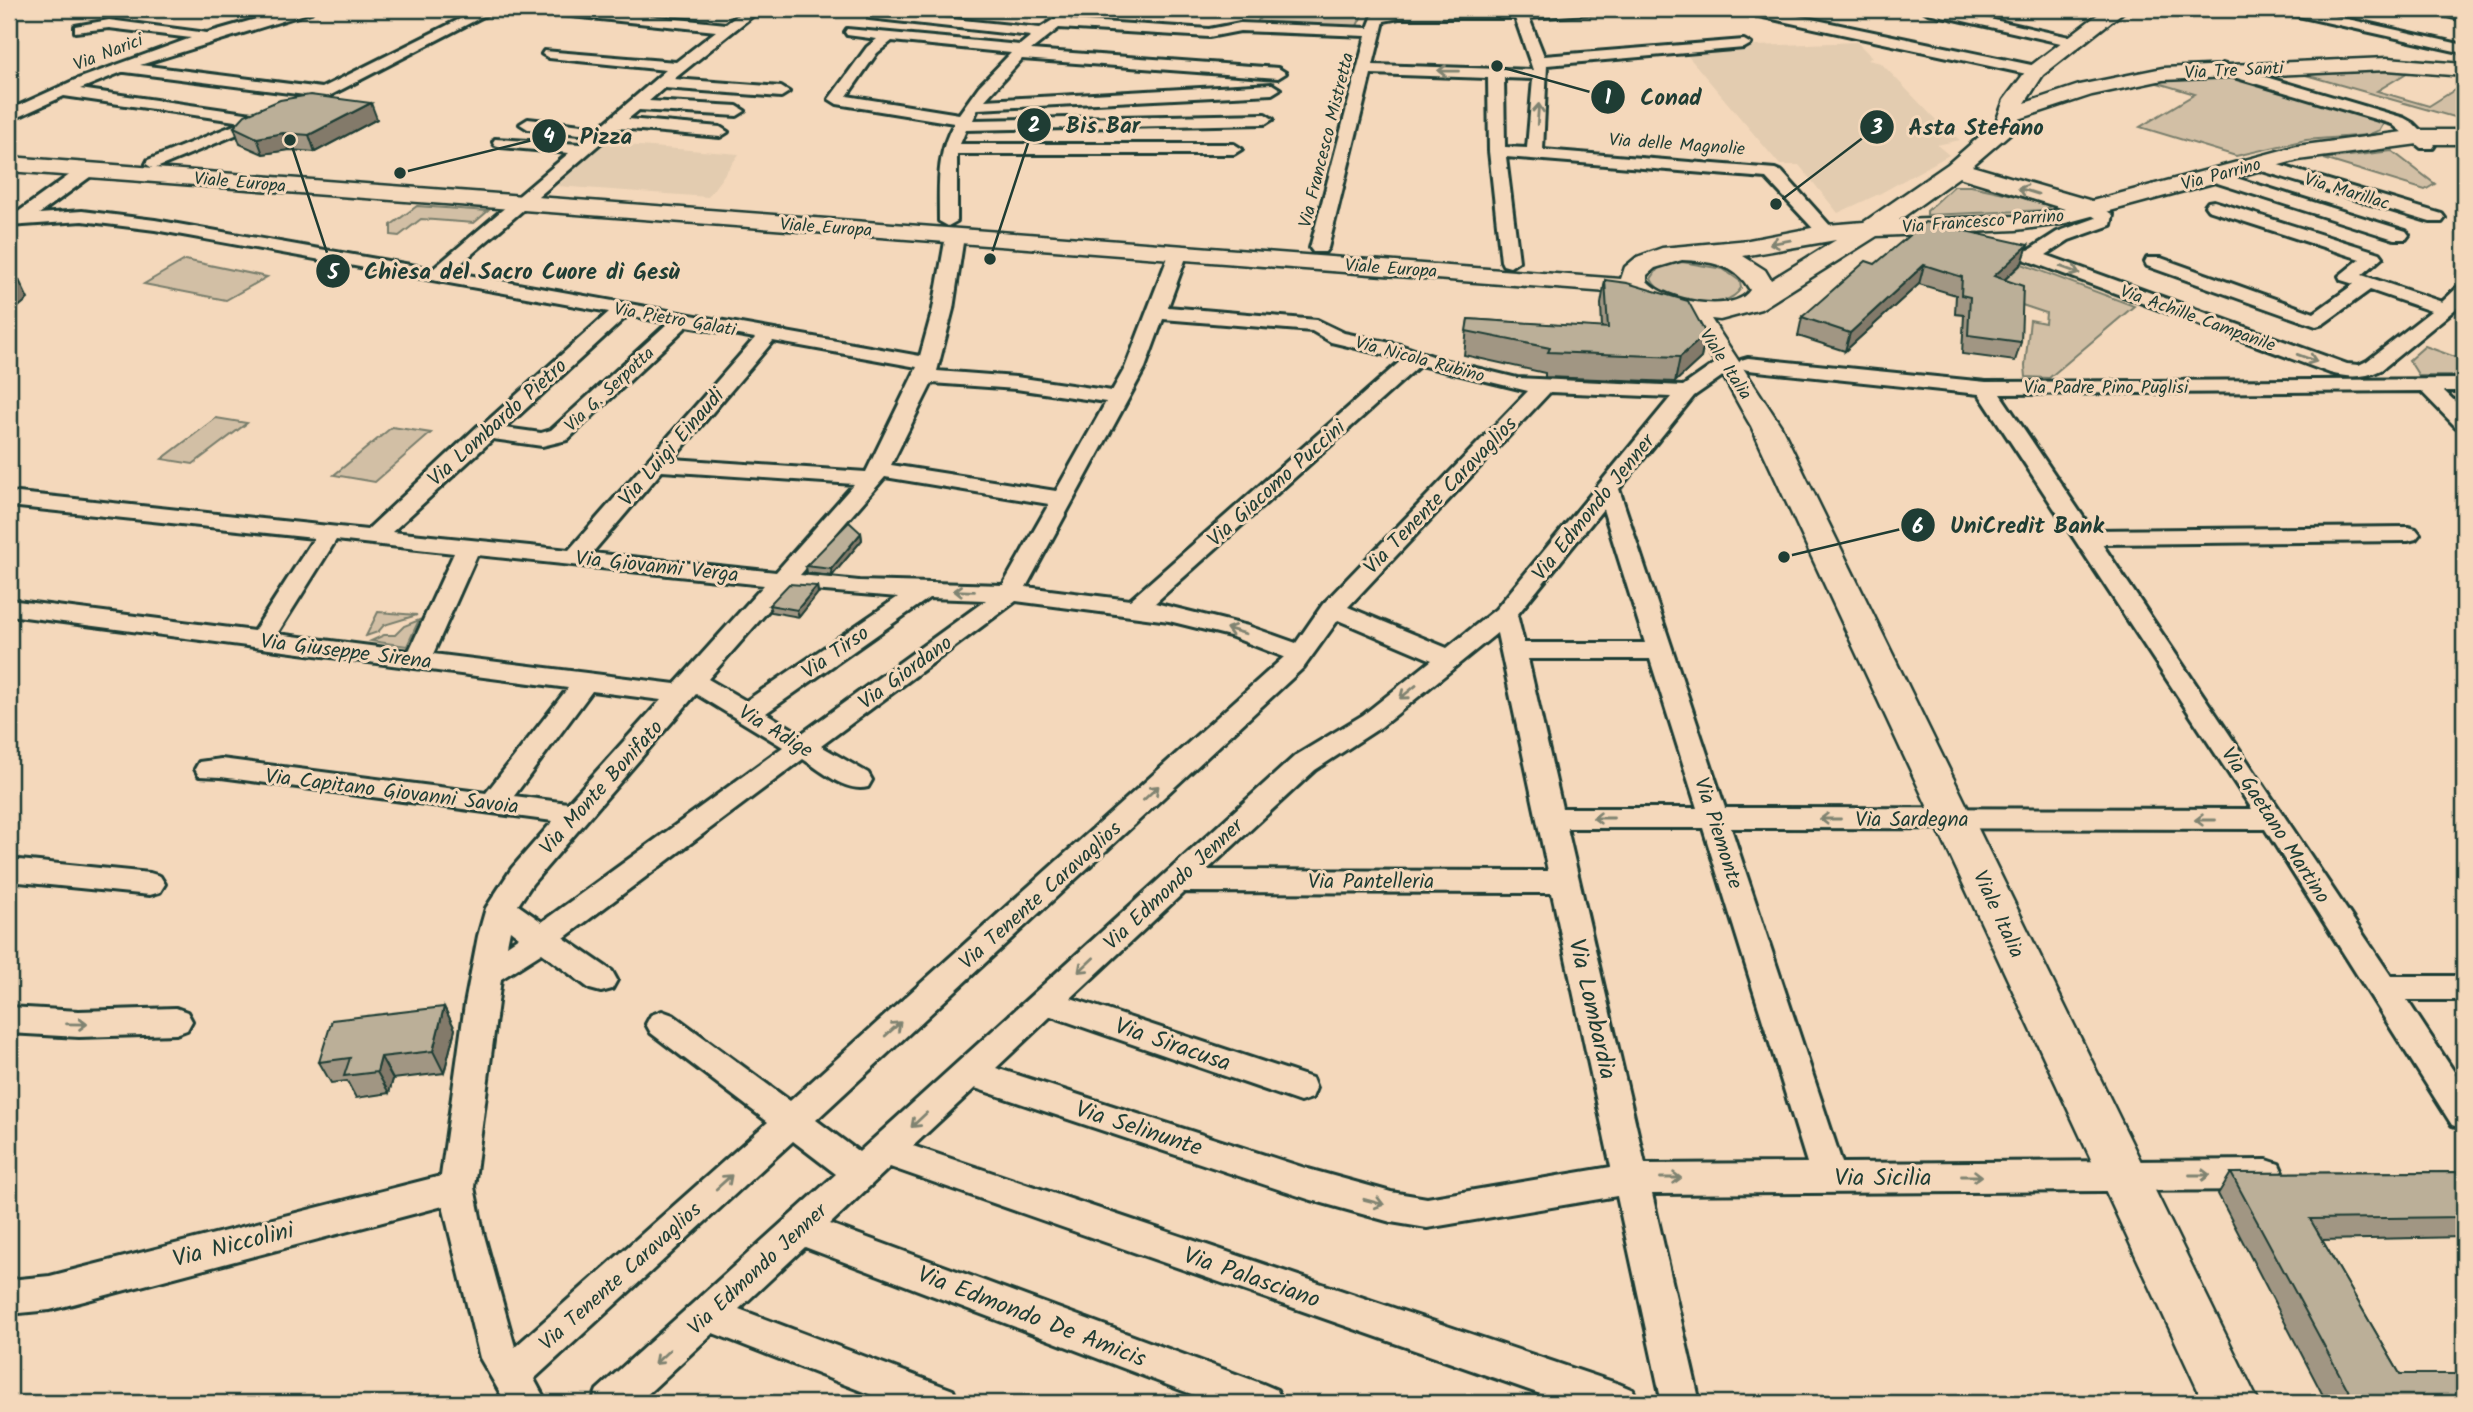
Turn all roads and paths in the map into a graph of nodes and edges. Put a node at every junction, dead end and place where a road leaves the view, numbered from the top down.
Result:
1 (306, 9) edge
2 (490, 9) edge
3 (542, 9) edge
4 (754, 9) edge
5 (1076, 9) edge
6 (1601, 9) edge
7 (1745, 9) edge
8 (1928, 9) edge
9 (2117, 9) edge
10 (2285, 9) edge
11 (2434, 9) edge
12 (1520, 14) junction
13 (874, 15) dead end
14 (2464, 16) edge
15 (2439, 26) dead end
16 (728, 28) junction
17 (1049, 28) junction
18 (80, 29) dead end
19 (852, 32) dead end
20 (1374, 32) junction
21 (2464, 32) edge
22 (209, 36) junction
23 (889, 36) junction
24 (2074, 42) junction
25 (1744, 44) dead end
26 (2464, 49) edge
27 (1022, 52) junction
28 (549, 54) dead end
29 (121, 67) junction
30 (679, 67) junction
31 (1540, 68) junction
32 (1363, 69) junction
33 (2222, 69) junction
34 (2464, 70) edge
35 (2036, 71) junction
36 (1496, 72) junction
37 (1279, 74) dead end
38 (661, 83) junction
39 (1272, 89) dead end
40 (61, 91) junction
41 (781, 92) dead end
42 (324, 93) junction
43 (636, 105) junction
44 (737, 111) dead end
45 (2008, 115) junction
46 (9, 116) edge
47 (967, 117) junction
48 (1265, 119) dead end
49 (259, 120) junction
50 (528, 124) dead end
51 (611, 128) junction
52 (720, 132) dead end
53 (2464, 137) edge
54 (2422, 141) junction
55 (501, 142) dead end
56 (2464, 147) edge
57 (584, 149) junction
58 (950, 149) junction
59 (1234, 149) dead end
60 (1497, 151) junction
61 (9, 152) edge
62 (1535, 153) junction
63 (9, 164) edge
64 (154, 164) junction
65 (2258, 164) junction
66 (1956, 169) junction
67 (88, 170) junction
68 (2214, 176) junction
69 (2248, 187) junction
70 (527, 198) junction
71 (2093, 209) junction
72 (2435, 218) dead end
73 (12, 223) edge
74 (1910, 228) junction
75 (951, 229) junction
76 (1871, 229) junction
77 (1827, 233) junction
78 (2400, 235) dead end
79 (1319, 248) junction
80 (1179, 251) junction
81 (1681, 252) junction
82 (2032, 256) junction
83 (1510, 261) junction
84 (2154, 262) dead end
85 (1639, 264) junction
86 (437, 275) junction
87 (2368, 282) junction
88 (1643, 292) junction
89 (2464, 292) edge
90 (1755, 301) junction
91 (1679, 308) junction
92 (2444, 309) junction
93 (622, 310) junction
94 (1155, 312) junction
95 (682, 320) junction
96 (768, 335) junction
97 (1417, 357) junction
98 (1738, 364) junction
99 (926, 370) junction
100 (2426, 385) junction
101 (2464, 385) edge
102 (1543, 387) junction
103 (1986, 388) junction
104 (1687, 392) junction
105 (1118, 398) junction
106 (2464, 422) edge
107 (486, 431) junction
108 (656, 464) junction
109 (875, 474) junction
110 (1608, 488) junction
111 (9, 499) edge
112 (1062, 499) junction
113 (330, 531) junction
114 (2408, 534) dead end
115 (374, 536) junction
116 (2085, 537) junction
117 (469, 546) junction
118 (575, 558) junction
119 (784, 579) junction
120 (924, 590) junction
121 (1011, 593) junction
122 (9, 608) edge
123 (1135, 608) junction
124 (1332, 609) junction
125 (1505, 614) junction
126 (261, 640) junction
127 (1514, 651) junction
128 (1660, 651) junction
129 (1301, 654) junction
130 (1450, 658) junction
131 (418, 659) junction
132 (587, 680) junction
133 (689, 688) junction
134 (746, 714) junction
135 (803, 747) junction
136 (209, 769) dead end
137 (858, 780) dead end
138 (494, 804) junction
139 (575, 814) junction
140 (1551, 818) junction
141 (1714, 818) junction
142 (1954, 820) junction
143 (2273, 820) junction
144 (9, 870) edge
145 (1177, 881) junction
146 (1565, 882) junction
147 (150, 884) dead end
148 (501, 908) junction
149 (542, 937) junction
150 (487, 972) junction
151 (601, 980) dead end
152 (2382, 988) junction
153 (2464, 988) edge
154 (1046, 1002) junction
155 (9, 1020) edge
156 (176, 1021) dead end
157 (662, 1024) dead end
158 (969, 1073) junction
159 (1300, 1088) dead end
160 (2464, 1115) edge
161 (791, 1121) junction
162 (873, 1162) junction
163 (2123, 1175) junction
164 (2301, 1175) edge
165 (1829, 1177) junction
166 (1631, 1178) junction
167 (1308, 1184) joint
168 (457, 1187) junction
169 (800, 1229) junction
170 (9, 1297) edge
171 (708, 1314) junction
172 (510, 1376) junction
173 (527, 1403) edge
174 (611, 1403) edge
175 (939, 1403) edge
176 (1263, 1403) edge
177 (1619, 1403) edge
178 (1681, 1403) edge
179 (2232, 1403) edge

1 - 22 street, Via Narici
2 - 42 street
3 - 16 street
4 - 16 street
5 - 17 street, Via Monte Bonifato
6 - 12 street
7 - 35 street
8 - 24 street
9 - 24 street
10 - 26 street
11 - 14 street
12 - 20 street, Via Francesco Mistretta
12 - 31 street
13 - 17 street
15 - 21 street
16 - 30 street
17 - 20 street
17 - 27 street, Via Monte Bonifato
18 - 22 street
19 - 23 street
20 - 32 street, Via Francesco Mistretta
22 - 29 street, Via Narici
23 - 27 street
23 - 47 street
24 - 35 street
25 - 31 street
27 - 37 street
27 - 47 street, Via Monte Bonifato
28 - 30 street
29 - 40 street, Via Narici
29 - 42 street
30 - 38 street
31 - 36 street
62 -> 31 street
36 -> 32 street
32 - 79 street, Via Francesco Mistretta
33 - 34 street, Via Tre Santi
33 - 45 street, Via Tre Santi
33 - 54 street
35 - 45 street
36 - 60 street
38 - 41 street
38 - 43 street
39 - 47 street
40 - 46 street, Via Narici
40 - 49 street
42 - 49 street
43 - 44 street
43 - 51 street
45 - 66 street
47 - 48 street
47 - 58 street, Via Monte Bonifato
49 - 64 street
50 - 51 street
51 - 52 street
51 - 57 street
53 - 54 street, Via Parrino
54 - 56 street, Via Parrino
54 - 65 street, Via Parrino
55 - 57 street
57 - 70 street
58 - 59 street
58 - 75 street, Via Monte Bonifato
60 - 62 street, Via delle Magnolie
60 - 83 street
61 - 64 street, Viale Europa
62 - 77 street, Via delle Magnolie
63 - 67 street, Viale Europa
64 - 70 street, Viale Europa
65 - 68 street, Via Parrino
65 - 72 street, Via Marillac
71 -> 66 street
66 - 76 street
67 - 70 street, Viale Europa
67 - 73 street
68 - 69 street
68 - 71 street, Via Parrino
69 - 78 street
69 - 87 street
70 - 75 street, Viale Europa
70 - 86 street
71 - 74 street, Via Francesco Parrino
71 - 82 street
73 - 86 street, Via Pietro Galati
74 - 76 street, Via Francesco Parrino
74 - 82 street, Via Achille Campanile
75 - 79 street, Viale Europa
75 - 80 street, Viale Europa
75 - 99 street, Via Monte Bonifato
76 - 77 street, Via Francesco Parrino
76 - 90 street
77 -> 81 street, Via Francesco Parrino
79 - 83 street, Viale Europa
80 - 88 street, Viale Europa
80 - 94 street, Via Giordano
81 - 85 street, Viale Europa
81 - 90 street
82 -> 92 street, Via Achille Campanile
83 - 85 street, Viale Europa
84 - 87 street
85 - 88 street
86 - 93 street, Via Pietro Galati
87 - 92 street
88 - 91 street, Viale Europa
89 - 92 street, Via Achille Campanile
90 - 91 street
90 - 98 street, Viale Italia
91 - 98 street, Viale Italia
93 - 95 street, Via Pietro Galati
93 - 107 street, Via Lombardo Pietro
94 - 97 street, Via Nicola Rubino
94 - 105 street, Via Giordano
95 - 96 street, Via Pietro Galati
95 - 107 street, Via G. Serpotta
96 - 99 street, Via Pietro Galati
96 - 108 street, Via Luigi Einaudi
97 - 102 street, Via Nicola Rubino
97 - 123 street, Via Giacomo Puccini
98 - 103 street, Via Padre Pino Puglisi
98 - 104 street, Via Edmondo Jenner
98 - 142 street, Viale Italia
99 - 105 street, Via Pietro Galati
99 - 109 street, Via Monte Bonifato
100 - 101 street, Via Padre Pino Puglisi
100 - 103 street, Via Padre Pino Puglisi
100 - 106 street
102 - 104 street, Via Nicola Rubino
102 - 124 street, Via Tenente Caravaglios
103 - 116 street, Via Gaetano Martino
104 - 110 street, Via Edmondo Jenner
105 - 112 street, Via Giordano
107 - 115 street, Via Lombardo Pietro
108 - 109 street
108 - 118 street, Via Luigi Einaudi
109 - 112 street
109 - 119 street, Via Monte Bonifato
110 - 125 street, Via Edmondo Jenner
110 - 128 street, Via Piemonte
111 - 113 street, Via Giovanni Verga
112 - 121 street, Via Giordano
113 - 115 street, Via Giovanni Verga
113 - 126 street
114 - 116 street
115 - 117 street, Via Giovanni Verga
116 - 143 street, Via Gaetano Martino
117 - 118 street, Via Giovanni Verga
117 - 131 street
118 - 119 street, Via Giovanni Verga
119 - 120 street, Via Giovanni Verga
119 - 133 street, Via Monte Bonifato
121 -> 120 street, Via Giovanni Verga
120 - 134 street, Via Tirso
121 - 123 street, Via Giovanni Verga
121 - 135 street, Via Giordano
122 - 126 street, Via Giuseppe Sirena
129 -> 123 street, Via Giovanni Verga
124 - 129 street, Via Tenente Caravaglios
124 - 130 street
125 - 127 street, Via Lombardia
125 - 130 street, Via Edmondo Jenner
126 - 131 street, Via Giuseppe Sirena
127 - 128 street
127 - 140 street, Via Lombardia
128 - 141 street, Via Piemonte
161 -> 129 street, Via Tenente Caravaglios
130 -> 145 street, Via Edmondo Jenner
131 - 132 street, Via Giuseppe Sirena
132 - 133 street, Via Giuseppe Sirena
132 - 138 street
133 - 134 street, Via Adige
133 - 139 street, Via Monte Bonifato
134 - 135 street, Via Adige
135 - 137 street, Via Adige
135 - 149 street, Via Giordano
136 - 138 street, Via Capitano Giovanni Savoia
138 - 139 street, Via Capitano Giovanni Savoia
139 - 148 street, Via Monte Bonifato
141 -> 140 street, Via Sardegna
140 - 146 street, Via Lombardia
142 -> 141 street, Via Sardegna
141 - 165 street, Via Piemonte
143 -> 142 street, Via Sardegna
142 - 163 street, Viale Italia
143 - 152 street, Via Gaetano Martino
144 - 147 street
145 - 146 street, Via Pantelleria
145 -> 154 street, Via Edmondo Jenner
146 - 166 street, Via Lombardia
148 - 149 street
148 - 150 street, Via Monte Bonifato
149 - 150 street, Via Giordano
149 - 151 street
150 - 168 street, Via Monte Bonifato
152 - 153 street
152 - 160 street, Via Gaetano Martino
154 - 158 street, Via Edmondo Jenner
154 - 159 street, Via Siracusa
155 -> 156 street
157 - 161 street, Via Palasciano
158 -> 162 street, Via Edmondo Jenner
158 - 167 street, Via Selinunte
161 - 162 street, Via Palasciano
172 -> 161 street, Via Tenente Caravaglios
162 - 169 street, Via Edmondo Jenner
162 - 177 street, Via Palasciano
163 -> 164 street, Via Sicilia
165 -> 163 street, Via Sicilia
163 - 179 street, Viale Italia
166 -> 165 street, Via Sicilia
167 -> 166 street, Via Sicilia
166 - 178 street, Via Lombardia
168 - 170 street, Via Niccolini
168 - 172 street, Via Monte Bonifato
169 - 171 street, Via Edmondo Jenner
169 - 176 street, Via Edmondo De Amicis
171 -> 174 street, Via Edmondo Jenner
171 - 175 street
172 - 173 street, Via Monte Bonifato

